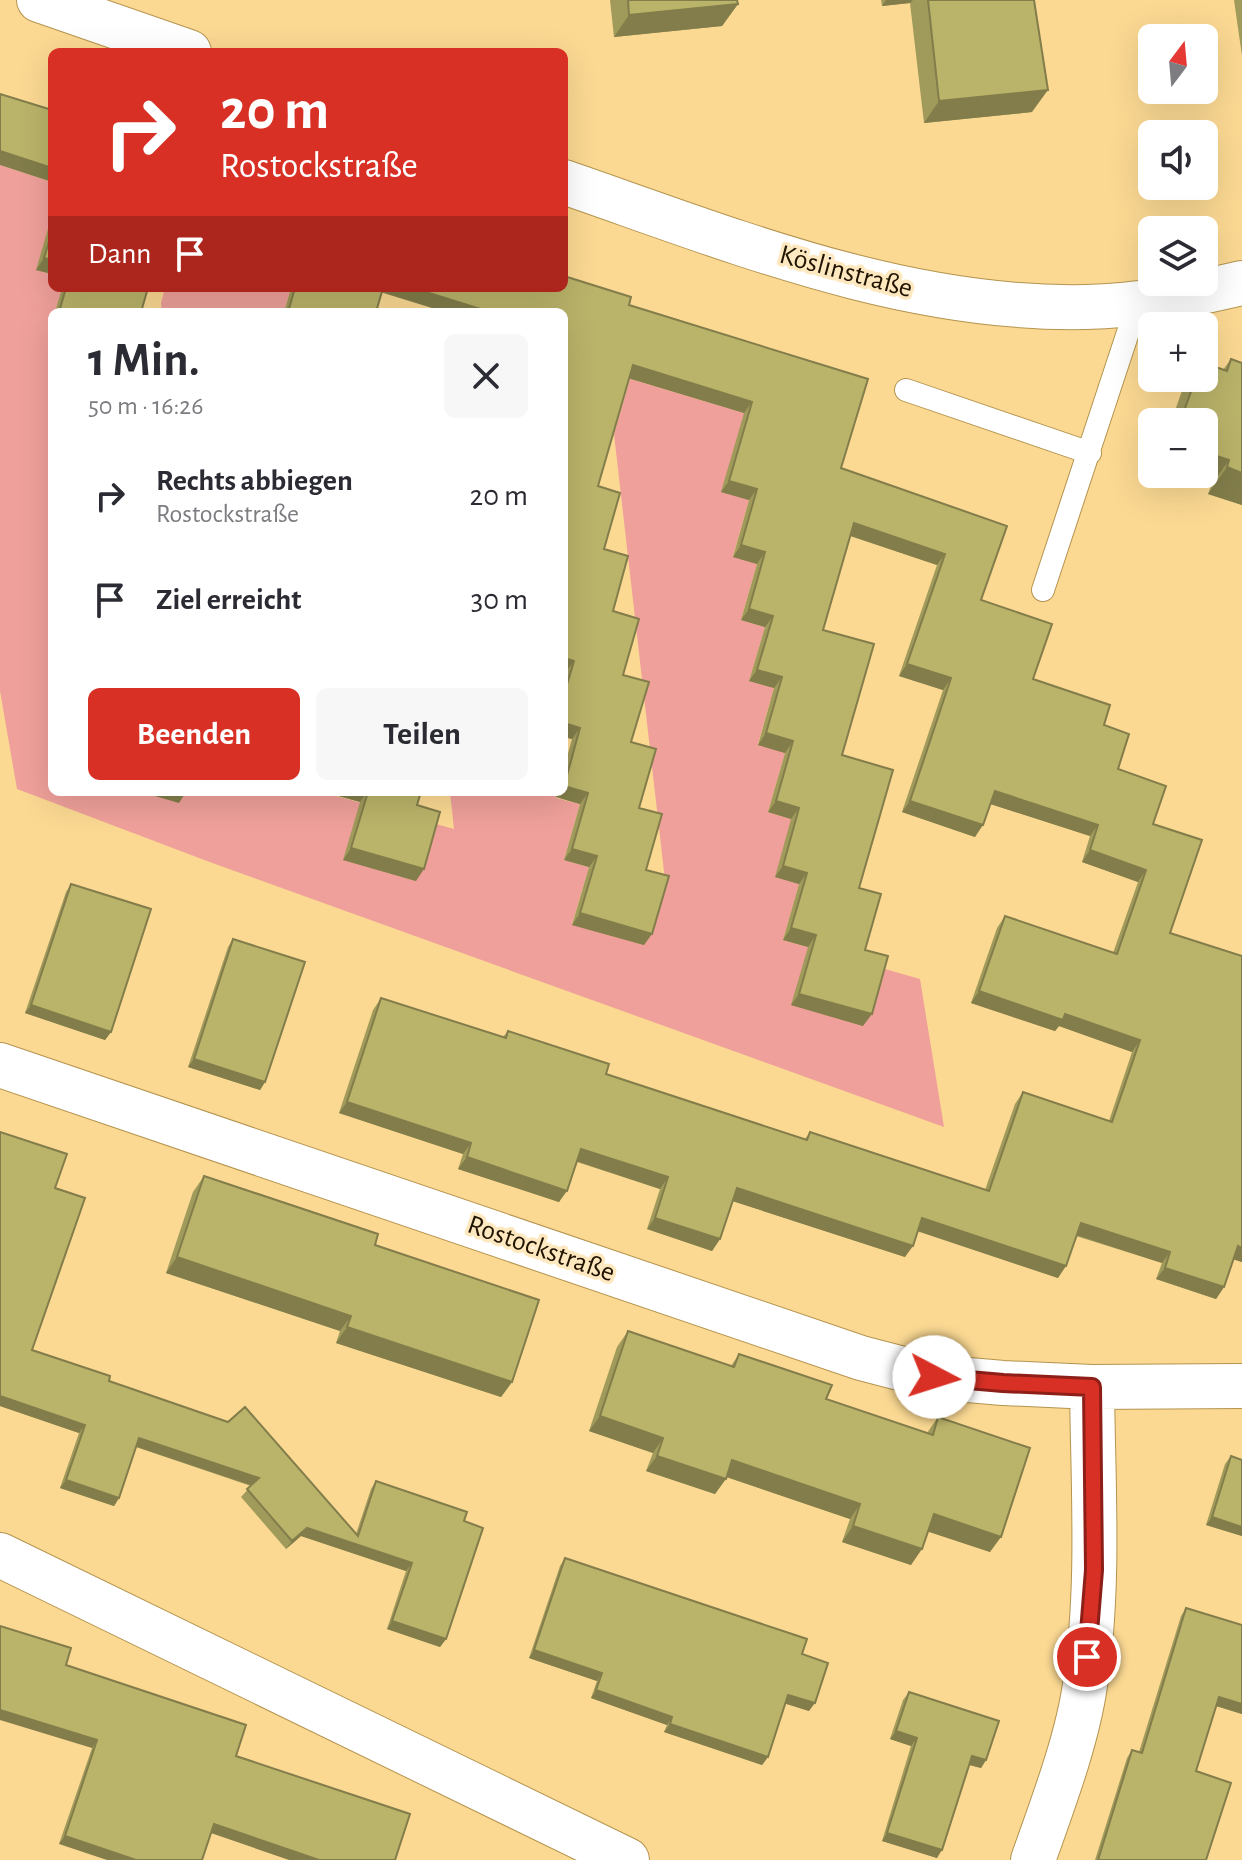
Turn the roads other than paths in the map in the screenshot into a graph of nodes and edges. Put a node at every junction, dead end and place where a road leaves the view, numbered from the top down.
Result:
1 (39, 0) edge
2 (177, 48) edge
3 (568, 183) edge
4 (1242, 283) edge
5 (1138, 302) junction
6 (906, 390) dead end
7 (1090, 453) junction
8 (1043, 590) dead end
9 (0, 1065) edge
10 (1242, 1386) edge
11 (1092, 1387) junction
12 (0, 1555) edge
13 (627, 1860) edge
14 (1033, 1860) edge

1 - 2 street
3 - 5 street, Köslinstraße
4 - 5 street, Köslinstraße
5 - 7 lane
6 - 7 lane
7 - 8 lane
9 - 11 street, Rostockstraße
10 - 11 street, Rostockstraße
11 - 14 street
12 - 13 street

